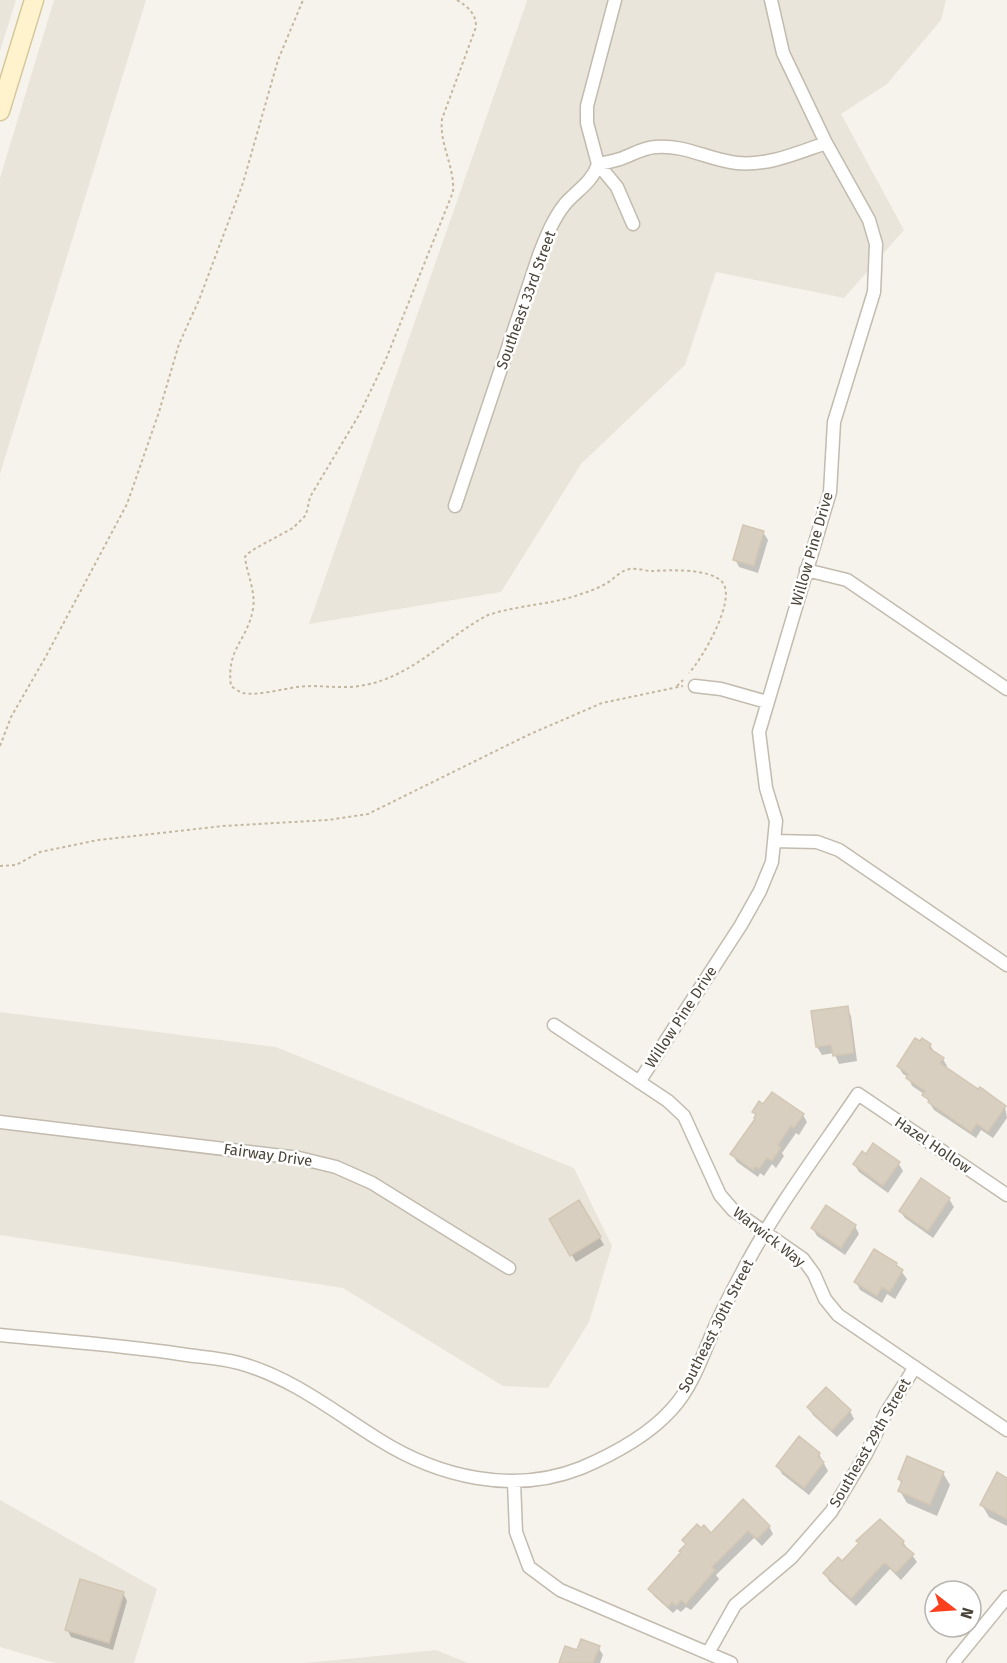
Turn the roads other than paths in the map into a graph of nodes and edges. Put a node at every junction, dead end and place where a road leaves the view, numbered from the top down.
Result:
1 (34, 0) edge
2 (615, 0) edge
3 (771, 0) edge
4 (0, 111) edge
5 (826, 143) junction
6 (598, 164) junction
7 (633, 224) dead end
8 (455, 506) dead end
9 (806, 570) junction
10 (695, 686) road end
11 (1007, 689) edge
12 (767, 702) junction
13 (774, 841) junction
14 (1007, 965) edge
15 (554, 1024) dead end
16 (639, 1082) junction
17 (858, 1094) joint
18 (0, 1122) edge
19 (1007, 1195) edge
20 (764, 1231) junction
21 (509, 1268) dead end
22 (0, 1335) edge
23 (915, 1367) junction
24 (1007, 1430) edge
25 (514, 1482) junction
26 (1007, 1597) edge
27 (708, 1653) junction
28 (731, 1663) edge
29 (953, 1663) edge

1 - 4 street
2 - 6 street
3 - 5 street, Willow Pine Drive
5 - 6 street
5 - 9 street, Willow Pine Drive
6 - 7 street
6 - 8 street, Southeast 33rd Street
9 - 11 street
9 - 12 street, Willow Pine Drive
10 - 12 street
12 - 13 street, Willow Pine Drive
13 - 14 street
13 - 16 street, Willow Pine Drive
15 - 16 street, Warwick Way
16 - 20 street, Warwick Way
17 - 19 street, Hazel Hollow
17 - 20 street, Southeast 30th Street
18 - 21 street, Fairway Drive
20 - 23 street, Warwick Way
20 - 25 street, Southeast 30th Street
22 - 25 street, Southeast 30th Street
23 - 24 street, Warwick Way
23 - 27 street, Southeast 29th Street
25 - 27 street
26 - 29 street
27 - 28 street

